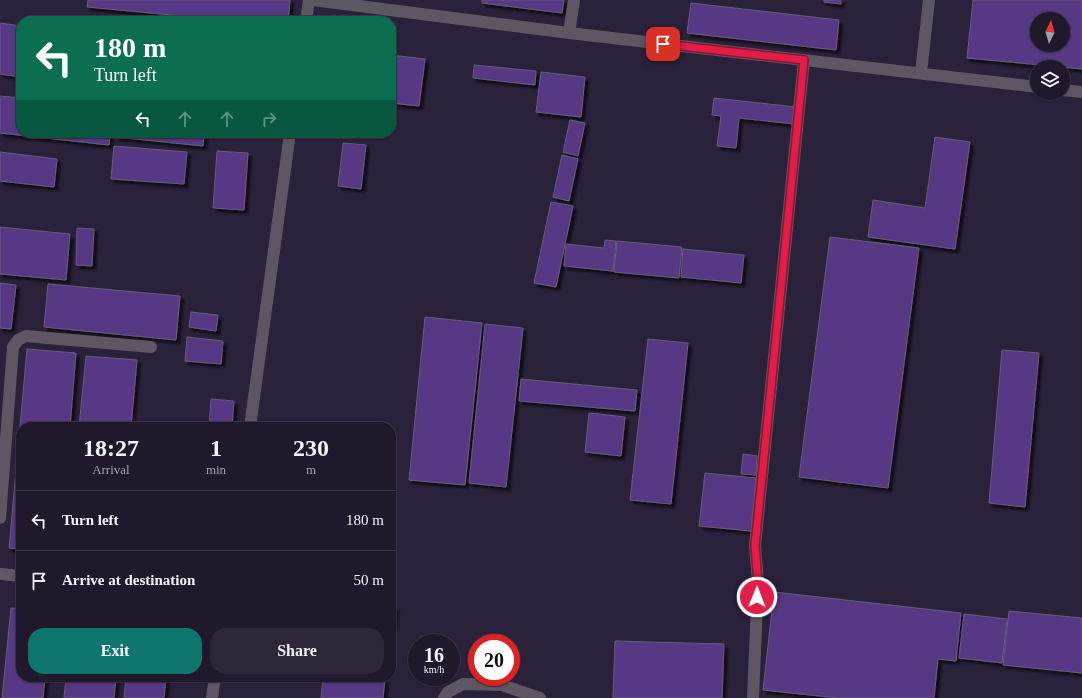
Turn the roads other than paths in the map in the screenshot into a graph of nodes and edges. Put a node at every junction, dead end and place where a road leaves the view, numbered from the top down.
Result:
1 (309, 0) edge
2 (313, 0) edge
3 (574, 0) edge
4 (929, 0) edge
5 (307, 16) edge
6 (570, 33) junction
7 (804, 60) junction
8 (922, 74) junction
9 (1030, 86) edge
10 (1070, 91) edge
11 (1082, 92) edge
12 (289, 138) edge
13 (151, 347) dead end
14 (251, 422) edge
15 (0, 518) edge
16 (0, 574) edge
17 (16, 576) edge
18 (214, 682) edge
19 (212, 698) edge
20 (444, 698) edge
21 (540, 698) edge
22 (753, 698) edge

1 - 5 street
2 - 6 street
3 - 6 street
4 - 8 street
6 - 7 street
7 - 8 street
7 - 22 street
8 - 9 street
10 - 11 street
12 - 14 street
13 - 15 street
16 - 17 street
18 - 19 street
20 - 21 street

